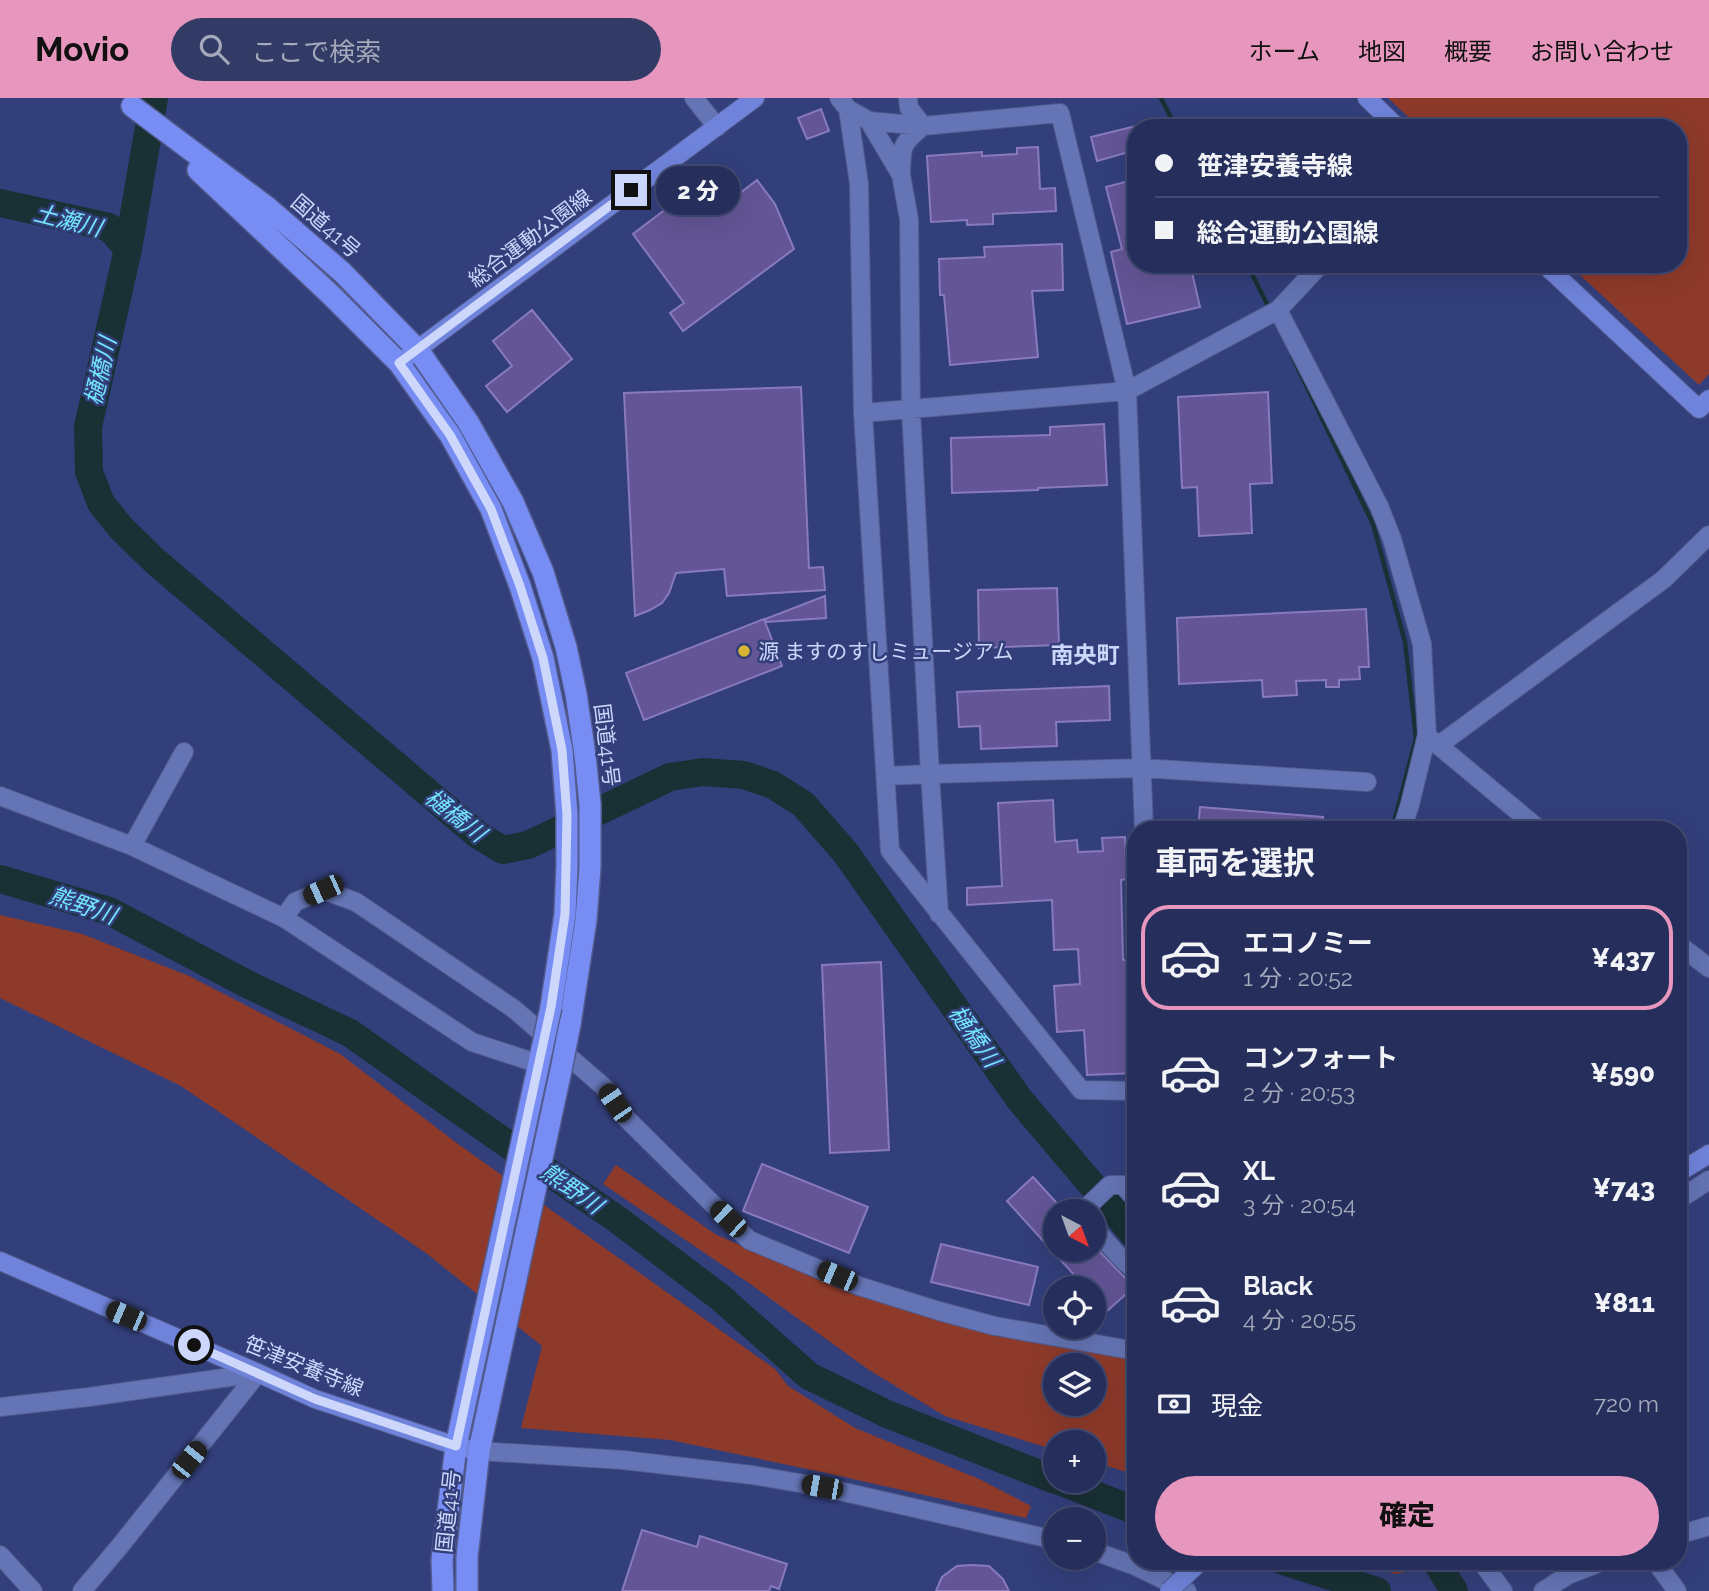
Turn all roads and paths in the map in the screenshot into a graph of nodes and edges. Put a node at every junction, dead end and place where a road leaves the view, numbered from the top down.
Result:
1 (694, 98) edge
2 (755, 98) edge
3 (908, 98) edge
4 (1367, 98) edge
5 (128, 102) edge
6 (843, 103) edge
7 (1389, 119) edge
8 (869, 121) junction
9 (923, 126) junction
10 (717, 127) junction
11 (901, 175) junction
12 (1313, 273) edge
13 (1554, 273) edge
14 (1278, 310) junction
15 (418, 350) junction
16 (399, 363) junction
17 (1127, 391) junction
18 (1706, 409) edge
19 (911, 410) junction
20 (863, 413) junction
21 (1709, 535) edge
22 (1433, 740) junction
23 (184, 752) dead end
24 (1141, 768) junction
25 (930, 774) junction
26 (886, 776) junction
27 (1367, 782) dead end
28 (0, 796) edge
29 (1144, 821) edge
30 (1405, 821) edge
31 (1529, 821) edge
32 (132, 846) junction
33 (939, 914) junction
34 (284, 918) junction
35 (1687, 951) edge
36 (1709, 968) edge
37 (541, 1057) junction
38 (1127, 1091) edge
39 (1709, 1154) edge
40 (1687, 1167) edge
41 (1709, 1180) edge
42 (1127, 1190) edge
43 (1687, 1194) edge
44 (1095, 1199) edge
45 (1106, 1242) edge
46 (0, 1261) edge
47 (1127, 1264) edge
48 (1127, 1349) edge
49 (258, 1373) junction
50 (0, 1407) edge
51 (456, 1446) junction
52 (479, 1451) junction
53 (1709, 1525) edge
54 (1687, 1532) edge
55 (1043, 1537) edge
56 (0, 1555) edge
57 (1106, 1555) edge
58 (1127, 1562) edge
59 (1145, 1570) edge
60 (1191, 1570) edge
61 (1488, 1570) edge
62 (1581, 1570) edge
63 (1662, 1570) edge
64 (33, 1591) edge
65 (82, 1591) edge
66 (443, 1591) edge
67 (467, 1591) edge
68 (1168, 1591) edge
69 (1188, 1591) edge
70 (1503, 1591) edge
71 (1542, 1591) edge
72 (1677, 1591) edge

1 - 10 street
2 - 10 main road, 総合運動公園線
3 - 9 street
4 - 7 main road
5 - 15 highway, 国道41号
5 - 16 highway, 国道41号
6 - 8 street
6 - 20 street
8 - 9 street
8 - 11 street
9 - 11 street
9 - 17 street
10 - 15 main road, 総合運動公園線
11 - 19 street
12 - 14 street
13 - 18 main road
14 - 17 street
14 - 22 street
15 - 16 main road, 総合運動公園線
15 - 52 highway, 国道41号, bridge
16 - 37 highway, 国道41号, bridge
17 - 19 street
17 - 24 street
19 - 20 street
19 - 25 street
20 - 26 street
21 - 22 street
22 - 30 street
22 - 31 street
23 - 32 street
24 - 25 street
24 - 27 street
24 - 29 street
25 - 26 street
25 - 33 street
26 - 33 street
28 - 32 street
32 - 34 street
33 - 38 street
34 - 37 street
34 - 48 street
35 - 36 street
37 - 51 highway, 国道41号
39 - 40 main road
41 - 43 street
42 - 44 street
45 - 47 street
46 - 49 main road, 笹津安養寺線
49 - 50 street
49 - 51 main road, 笹津安養寺線
49 - 65 street
51 - 52 main road, 笹津安養寺線
51 - 66 highway, 国道41号
52 - 55 street
52 - 67 highway, 国道41号
53 - 54 street
56 - 64 street
57 - 58 street
59 - 69 street
60 - 68 main road, bridge
61 - 70 street
62 - 71 street
63 - 72 street

